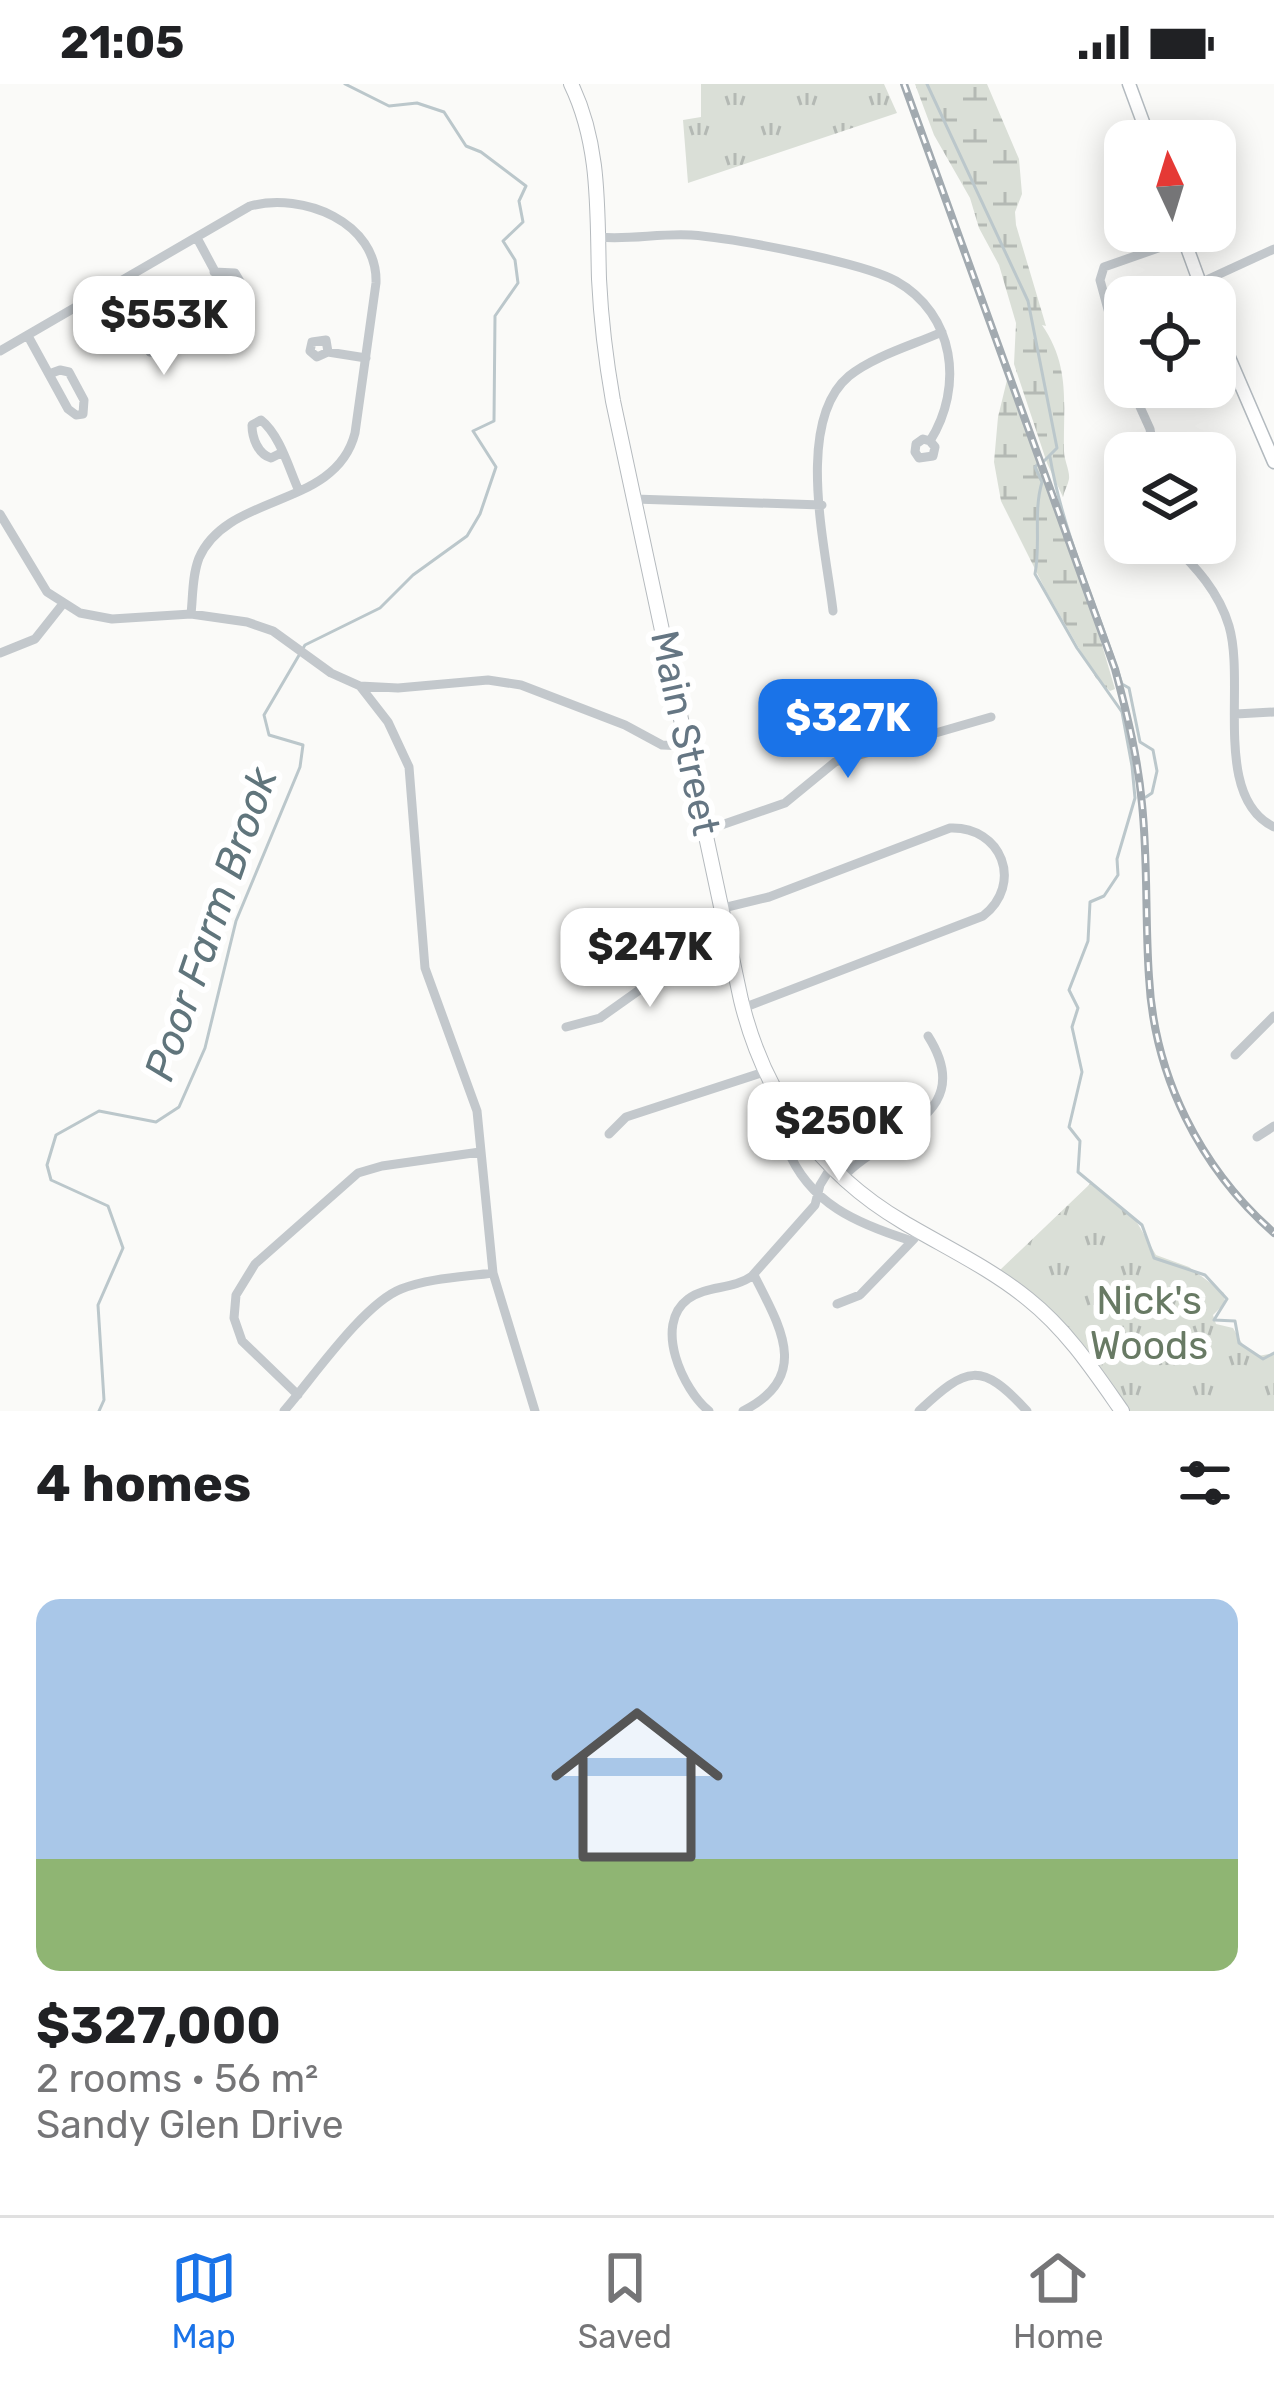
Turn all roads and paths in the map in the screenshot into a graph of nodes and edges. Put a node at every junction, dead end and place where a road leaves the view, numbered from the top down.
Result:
1 (571, 84) edge
2 (1129, 84) edge
3 (1142, 120) edge
4 (599, 237) junction
5 (197, 238) junction
6 (1274, 248) edge
7 (1141, 252) edge
8 (214, 272) dead end
9 (1226, 276) edge
10 (116, 287) junction
11 (1104, 295) edge
12 (136, 326) dead end
13 (942, 332) junction
14 (28, 335) junction
15 (0, 351) edge
16 (328, 352) dead end
17 (366, 358) junction
18 (50, 374) junction
19 (1236, 374) edge
20 (930, 441) dead end
21 (281, 453) dead end
22 (1274, 462) edge
23 (299, 491) junction
24 (634, 499) junction
25 (822, 505) junction
26 (0, 514) edge
27 (1191, 564) edge
28 (62, 605) junction
29 (833, 611) dead end
30 (191, 614) junction
31 (0, 653) edge
32 (360, 686) junction
33 (1274, 712) edge
34 (1236, 714) junction
35 (991, 717) dead end
36 (687, 746) junction
37 (1274, 827) edge
38 (707, 830) junction
39 (722, 908) junction
40 (733, 965) junction
41 (742, 1007) junction
42 (1274, 1016) edge
43 (566, 1027) dead end
44 (928, 1036) dead end
45 (1235, 1055) dead end
46 (764, 1072) junction
47 (779, 1101) junction
48 (1274, 1126) edge
49 (609, 1134) dead end
50 (1257, 1137) dead end
51 (481, 1152) junction
52 (836, 1172) junction
53 (818, 1195) junction
54 (916, 1237) junction
55 (494, 1273) junction
56 (754, 1275) junction
57 (837, 1304) dead end
58 (298, 1395) junction
59 (284, 1411) edge
60 (535, 1411) edge
61 (709, 1411) edge
62 (743, 1411) edge
63 (919, 1411) edge
64 (1027, 1411) edge
65 (1122, 1411) edge

1 - 4 main road, Main Street
2 - 3 main road
4 - 13 street
4 - 24 main road, Main Street
5 - 8 street
5 - 10 street
5 - 17 street
6 - 9 street
7 - 11 street
10 - 12 street
10 - 14 street
13 - 20 street
13 - 25 street
14 - 15 street
14 - 18 street
16 - 17 street
17 - 23 street
18 - 18 street
19 - 22 main road
21 - 23 street
23 - 30 street
24 - 25 street
24 - 36 main road, Main Street
25 - 29 street
26 - 28 street
27 - 34 street
28 - 30 street
28 - 31 street
30 - 32 street
32 - 36 street
32 - 51 street
33 - 34 street
34 - 37 street
35 - 38 street
36 - 38 main road, Main Street
38 - 39 main road, Main Street
39 - 40 main road, Main Street
39 - 41 street
40 - 41 main road, Main Street
40 - 43 street
41 - 46 main road, Main Street
42 - 45 street
44 - 52 street
46 - 47 main road, Main Street
46 - 49 street
47 - 52 main road, Main Street
47 - 53 street
48 - 50 street
51 - 55 street
51 - 58 street
52 - 53 street
52 - 54 main road, Main Street
53 - 54 street
53 - 56 street
54 - 57 street
54 - 65 main road, Main Street
55 - 58 street
55 - 60 street
56 - 61 street
56 - 62 street
58 - 59 street
63 - 64 street

